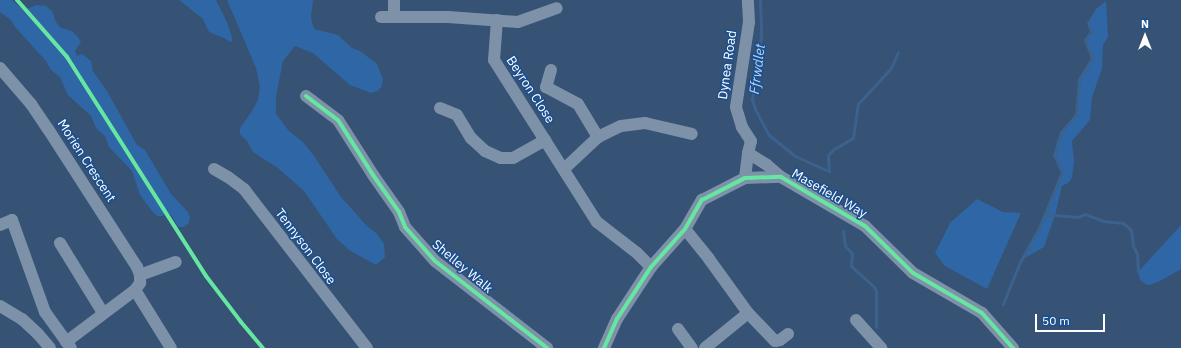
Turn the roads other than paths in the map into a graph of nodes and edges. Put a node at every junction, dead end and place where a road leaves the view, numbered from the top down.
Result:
1 (394, 0) edge
2 (748, 0) edge
3 (557, 8) dead end
4 (394, 16) junction
5 (380, 18) dead end
6 (497, 20) junction
7 (0, 68) edge
8 (550, 70) dead end
9 (306, 96) dead end
10 (440, 108) dead end
11 (687, 129) dead end
12 (598, 137) junction
13 (545, 140) junction
14 (748, 153) junction
15 (214, 169) dead end
16 (564, 169) junction
17 (781, 177) junction
18 (745, 178) junction
19 (0, 225) edge
20 (685, 229) junction
21 (60, 243) dead end
22 (176, 262) dead end
23 (651, 267) junction
24 (140, 275) junction
25 (135, 290) junction
26 (0, 306) edge
27 (103, 313) junction
28 (748, 313) junction
29 (856, 320) dead end
30 (678, 329) dead end
31 (788, 334) dead end
32 (68, 345) edge
33 (50, 348) edge
34 (171, 348) edge
35 (367, 348) edge
36 (547, 348) edge
37 (604, 348) edge
38 (692, 348) edge
39 (705, 348) edge
40 (881, 348) edge
41 (1013, 348) edge

1 - 4 street
2 - 14 street, Dynea Road
3 - 6 street
4 - 5 street
4 - 6 street
6 - 13 street, Beyron Close
7 - 24 street, Morien Crescent
8 - 12 street
9 - 36 street, Shelley Walk
10 - 13 street
11 - 12 street
12 - 16 street
13 - 16 street, Beyron Close
14 - 17 street
14 - 18 street, Dynea Road
15 - 35 street, Tennyson Close
16 - 23 street, Beyron Close
17 - 18 street, Masefield Way
17 - 41 street, Masefield Way
18 - 20 street, Masefield Way
19 - 32 street
20 - 23 street, Masefield Way
20 - 28 street
21 - 27 street
22 - 24 street
23 - 37 street, Masefield Way
24 - 25 street
25 - 27 street
25 - 34 street
26 - 33 street
27 - 32 street
28 - 31 street
28 - 39 street
29 - 40 street
30 - 38 street

